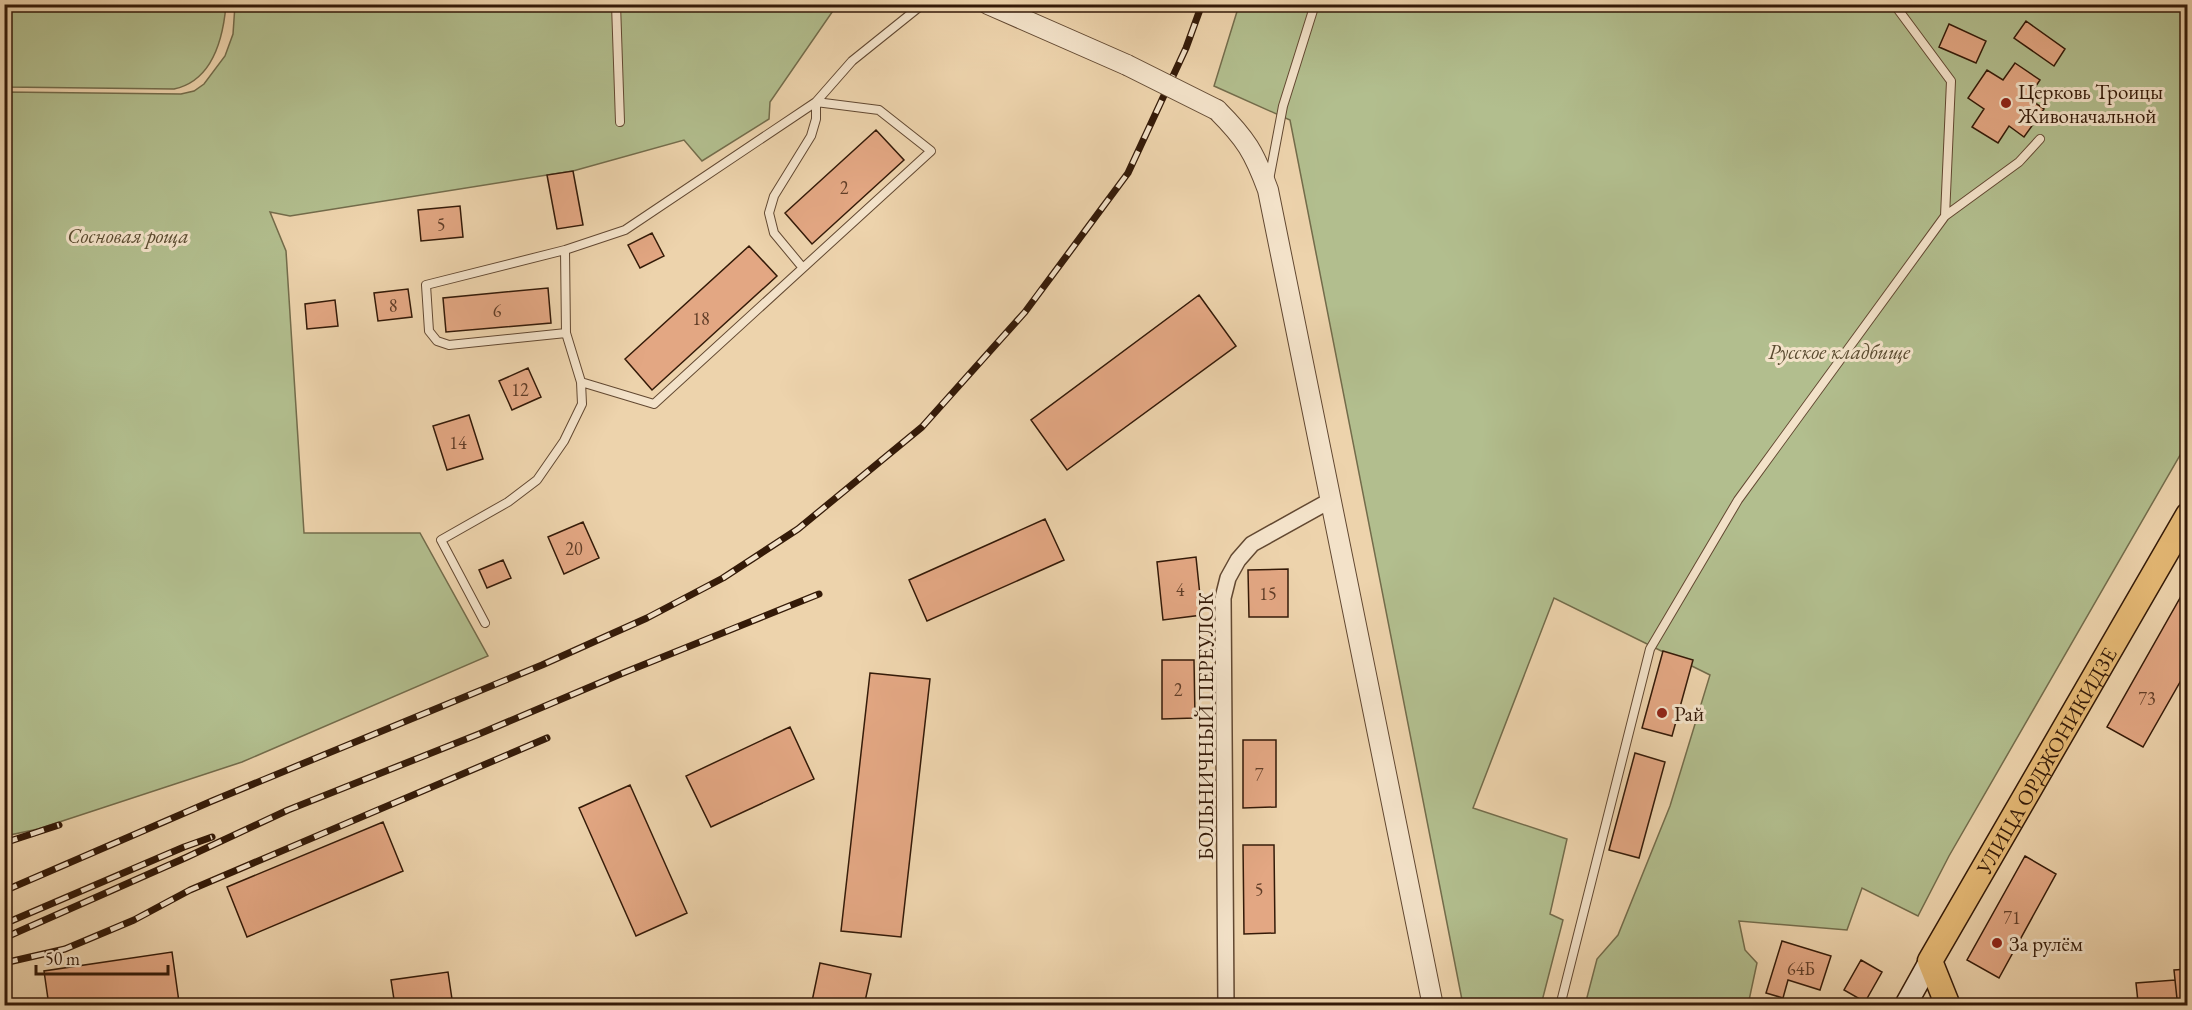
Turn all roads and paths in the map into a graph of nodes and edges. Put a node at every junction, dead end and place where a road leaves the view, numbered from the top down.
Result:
1 (616, 4) edge
2 (923, 4) edge
3 (988, 4) edge
4 (1315, 4) edge
5 (1894, 4) edge
6 (816, 102) junction
7 (620, 122) dead end
8 (2040, 140) dead end
9 (1268, 190) junction
10 (1946, 216) junction
11 (566, 250) junction
12 (803, 268) junction
13 (566, 333) junction
14 (581, 382) junction
15 (1331, 500) junction
16 (2187, 515) edge
17 (485, 623) dead end
18 (1930, 961) junction
19 (1226, 1005) edge
20 (1433, 1005) edge
21 (1560, 1005) edge
22 (1905, 1005) edge
23 (1948, 1005) edge

1 - 7 lane
2 - 6 lane
3 - 9 street, bridge
4 - 9 lane
5 - 10 lane
6 - 11 lane
6 - 12 lane
6 - 12 lane
8 - 10 lane
9 - 15 street
10 - 21 lane
11 - 13 lane
11 - 13 lane
12 - 14 lane
13 - 14 lane
14 - 17 lane
15 - 19 street, БОЛЬНИЧНЫЙ ПЕРЕУЛОК
15 - 20 street
16 - 18 main road, УЛИЦА ОРДЖОНИКИДЗЕ
18 - 22 main road, УЛИЦА ОРДЖОНИКИДЗЕ
18 - 23 main road

